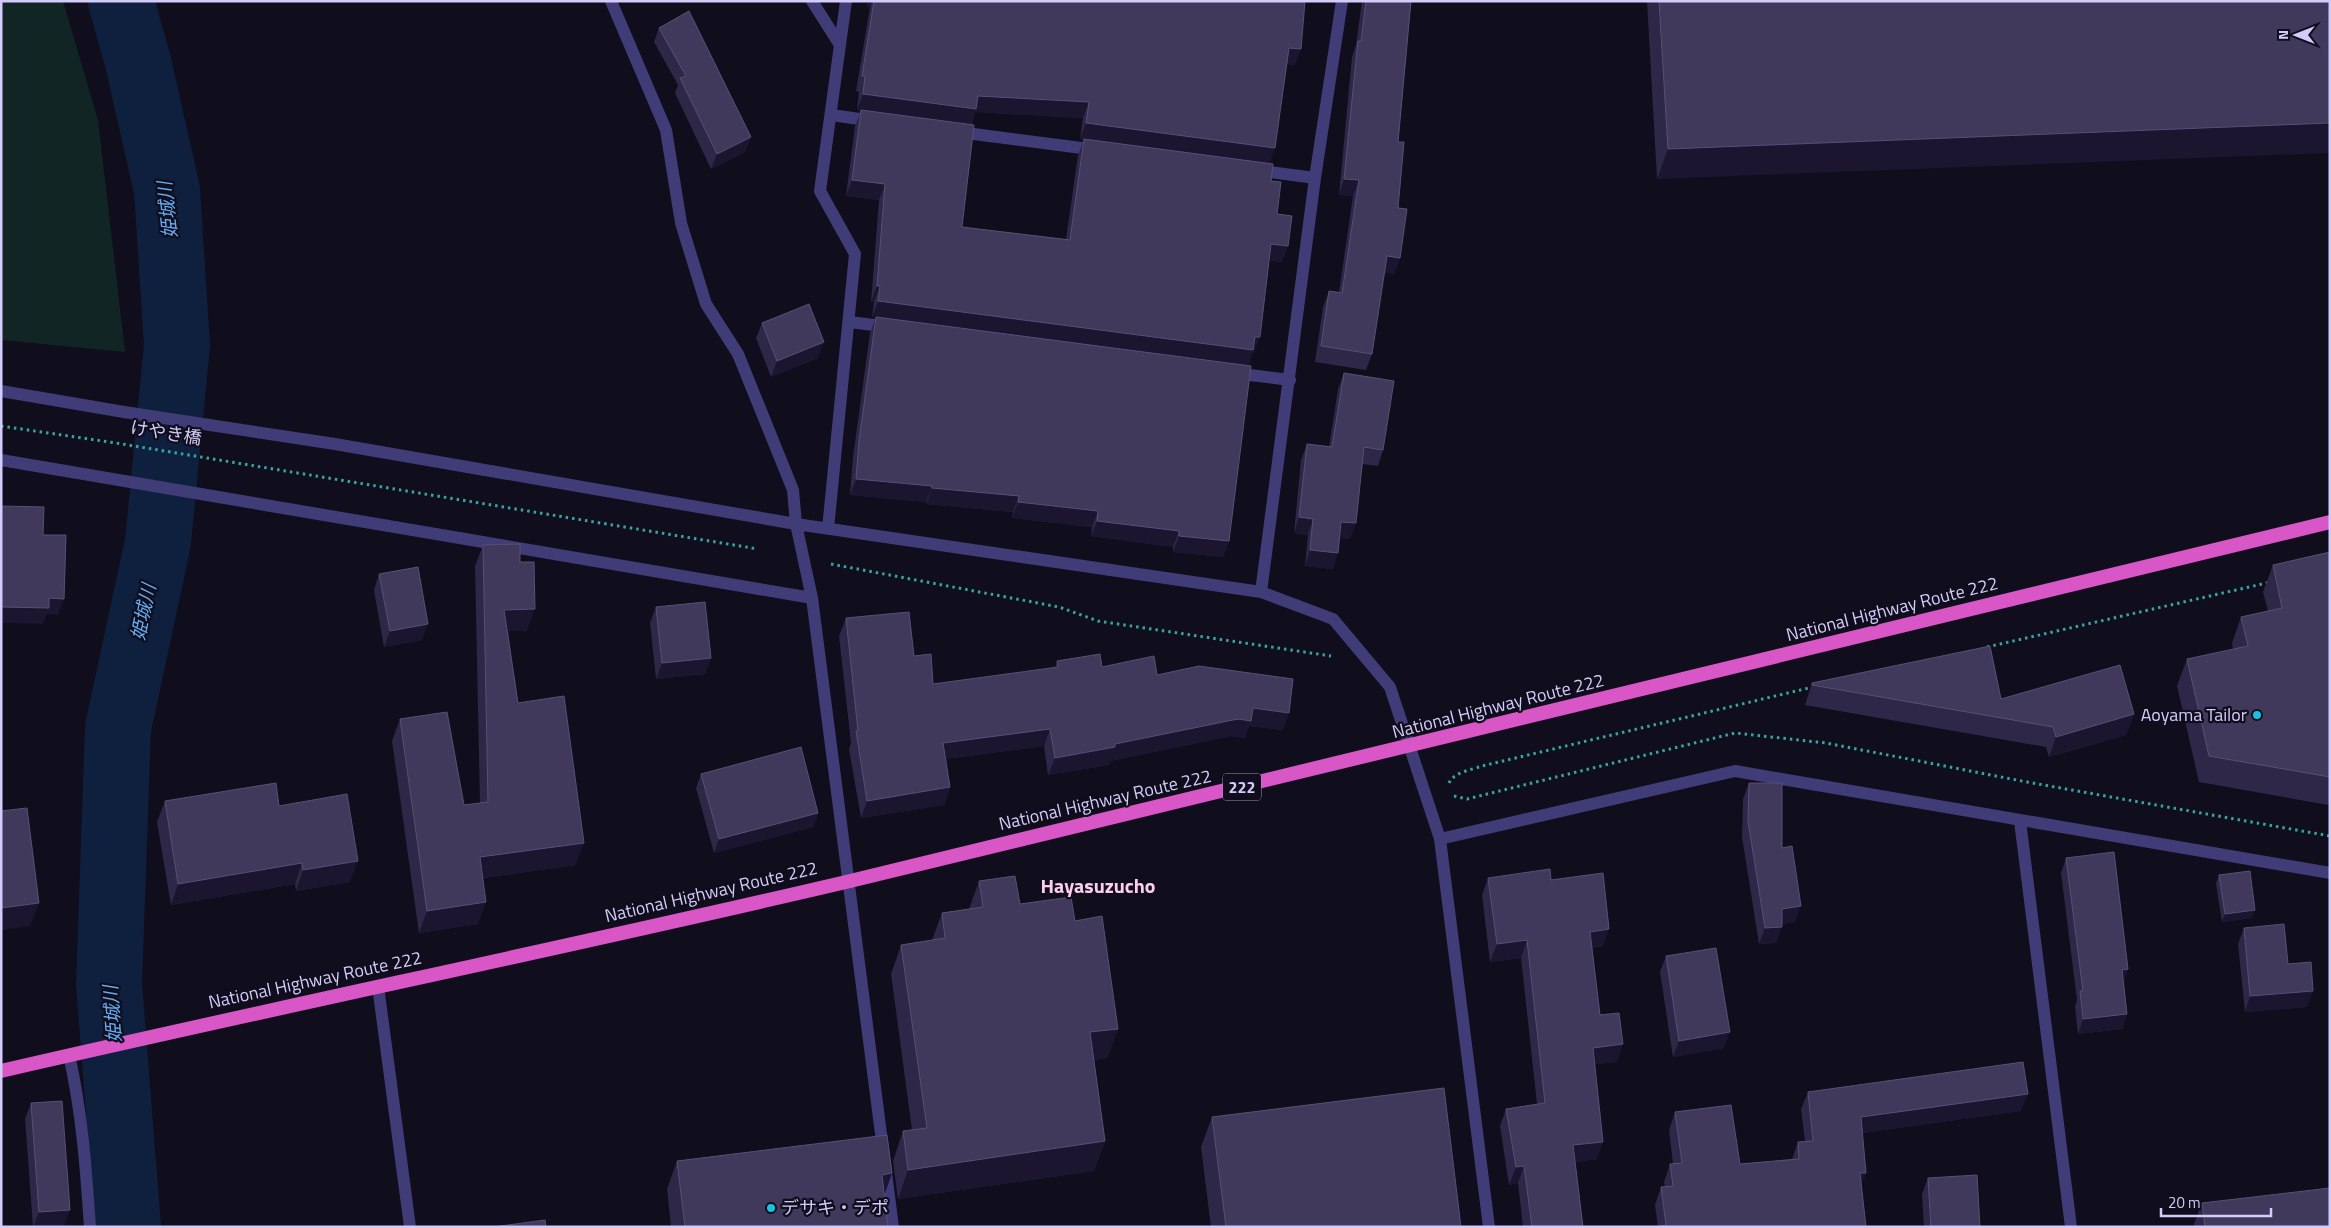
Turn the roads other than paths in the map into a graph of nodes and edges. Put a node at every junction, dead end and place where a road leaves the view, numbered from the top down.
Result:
1 (611, 1) edge
2 (812, 1) edge
3 (846, 1) edge
4 (1342, 1) edge
5 (840, 45) junction
6 (831, 116) junction
7 (891, 123) edge
8 (950, 131) edge
9 (1108, 151) edge
10 (1246, 169) edge
11 (1316, 178) junction
12 (850, 322) junction
13 (899, 328) edge
14 (1222, 371) edge
15 (1290, 380) junction
16 (1, 391) edge
17 (1, 460) edge
18 (2330, 522) edge
19 (796, 524) junction
20 (828, 529) junction
21 (1261, 592) junction
22 (812, 598) junction
23 (1411, 747) junction
24 (2020, 821) junction
25 (1440, 839) junction
26 (2330, 873) edge
27 (848, 881) junction
28 (378, 986) junction
29 (69, 1055) junction
30 (1, 1071) edge
31 (90, 1227) edge
32 (410, 1227) edge
33 (893, 1227) edge
34 (1489, 1227) edge
35 (2071, 1227) edge

1 - 19 street
2 - 5 street
3 - 5 street
4 - 11 street
5 - 6 street
6 - 7 street
6 - 12 street
8 - 9 street
10 - 11 street
11 - 15 street
12 - 13 street
12 - 20 street
14 - 15 street
15 - 21 street
16 - 19 street, けやき橋
17 - 22 street
18 - 23 highway, National Highway Route 222 / 222
19 - 20 street, けやき橋
19 - 22 street
20 - 21 street, けやき橋
21 - 23 street, けやき橋
22 - 27 street
23 - 25 street, けやき橋
23 - 27 highway, National Highway Route 222 / 222
24 - 25 street
24 - 26 street
24 - 35 street
25 - 34 street, けやき橋
27 - 28 highway, National Highway Route 222 / 222
27 - 33 street
28 - 29 highway, National Highway Route 222 / 222
28 - 32 street
29 - 30 highway, National Highway Route 222 / 222
29 - 31 street

